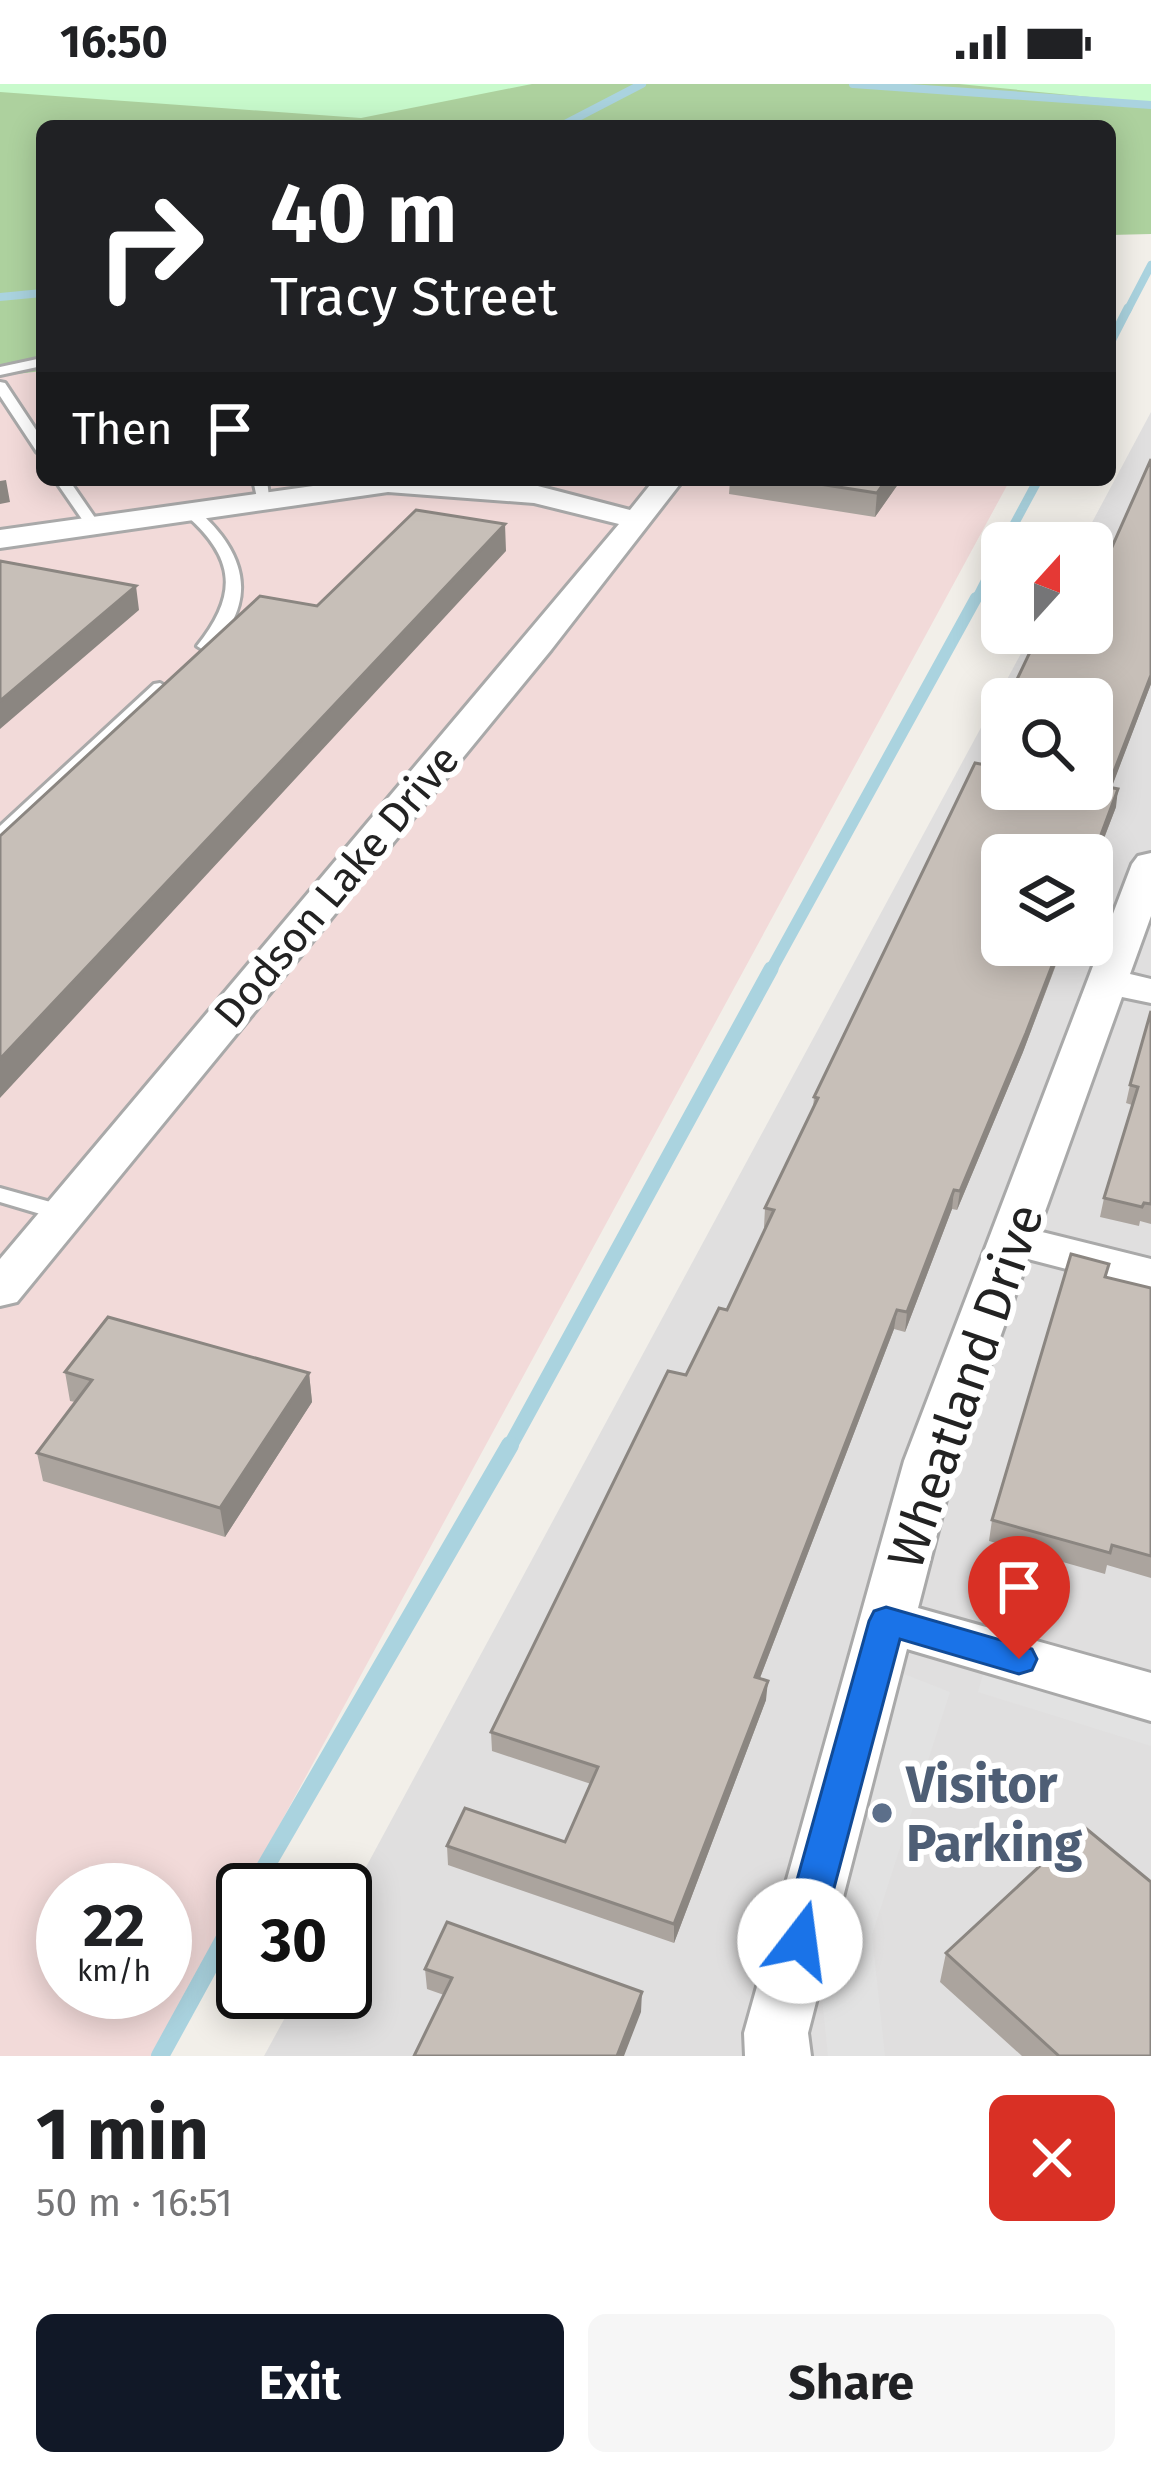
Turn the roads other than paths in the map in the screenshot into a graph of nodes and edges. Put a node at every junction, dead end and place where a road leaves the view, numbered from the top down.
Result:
1 (36, 363) edge
2 (0, 371) edge
3 (0, 386) edge
4 (36, 440) edge
5 (66, 486) edge
6 (352, 486) edge
7 (466, 486) edge
8 (664, 486) edge
9 (262, 491) edge
10 (191, 512) junction
11 (636, 520) junction
12 (92, 525) junction
13 (0, 539) edge
14 (188, 662) edge
15 (171, 678) edge
16 (0, 836) edge
17 (1151, 864) edge
18 (1130, 986) edge
19 (0, 1195) edge
20 (64, 1214) junction
21 (1014, 1240) junction
22 (1151, 1275) edge
23 (0, 1290) edge
24 (886, 1621) junction
25 (1151, 1697) edge
26 (778, 2056) edge

1 - 2 lane
3 - 4 lane
5 - 12 lane
6 - 9 street
7 - 11 street
8 - 11 street, Dodson Lake Drive
9 - 10 street
10 - 12 street
10 - 14 lane
11 - 20 street, Dodson Lake Drive
12 - 13 street
15 - 16 lane
17 - 18 street, Wheatland Drive
18 - 21 street, Wheatland Drive
19 - 20 lane
20 - 23 street, Dodson Lake Drive
21 - 22 street
21 - 24 street, Wheatland Drive
24 - 25 street
24 - 26 street, Wheatland Drive

